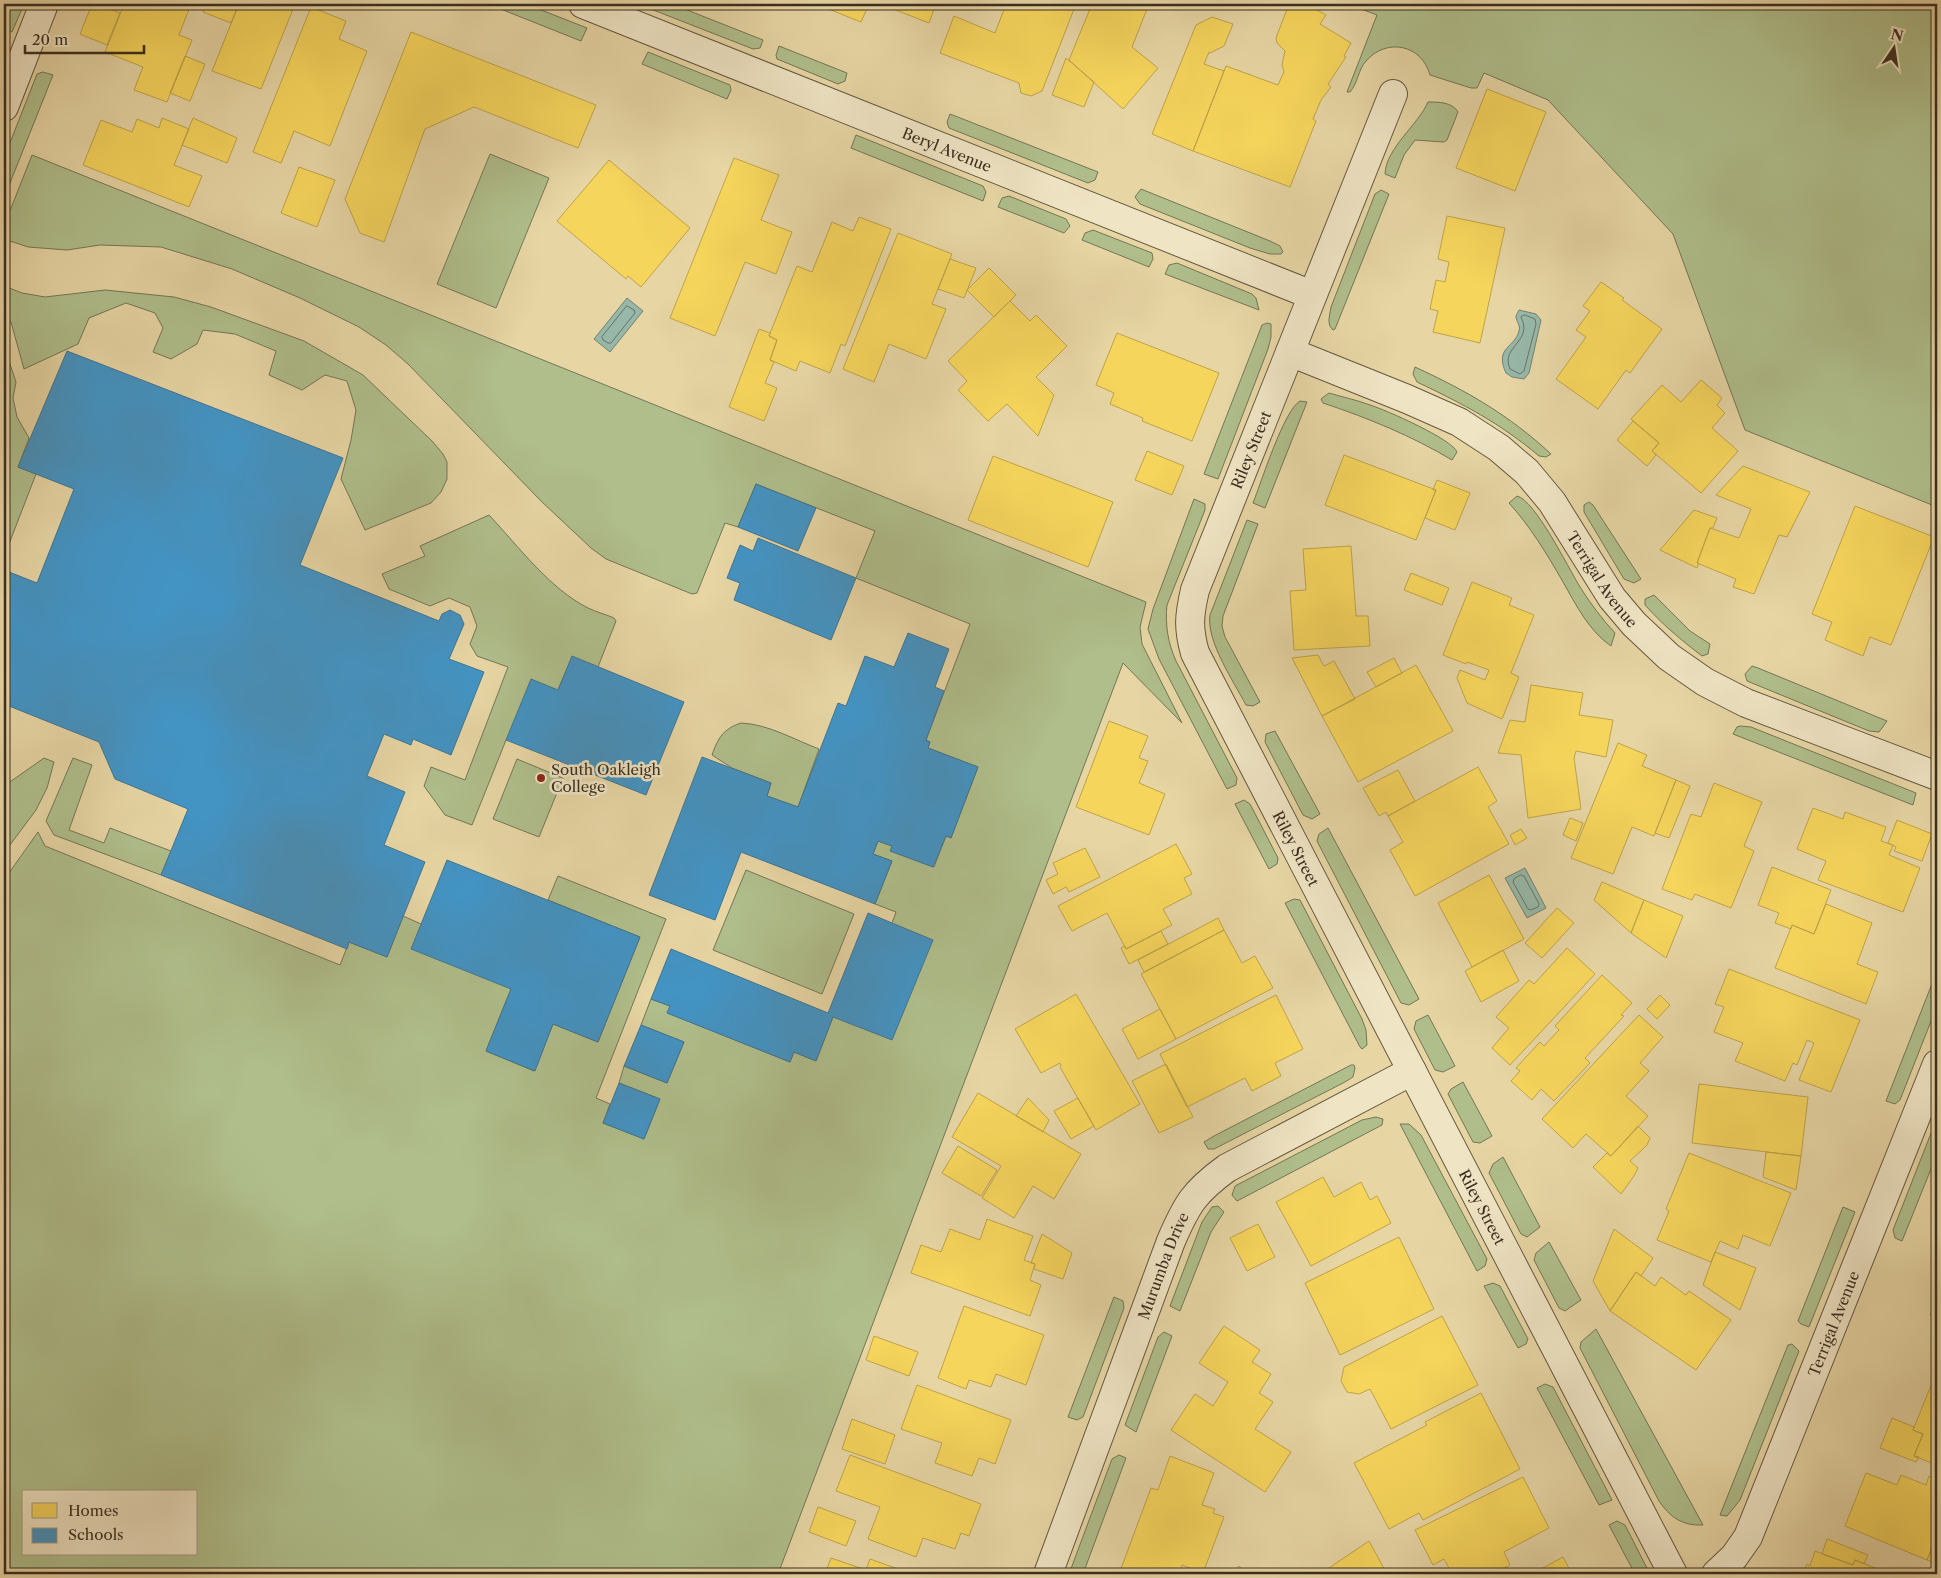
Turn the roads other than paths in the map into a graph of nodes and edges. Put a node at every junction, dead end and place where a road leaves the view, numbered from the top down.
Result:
1 (44, 4) edge
2 (583, 4) edge
3 (1393, 94) dead end
4 (4, 107) edge
5 (1312, 295) junction
6 (1290, 352) junction
7 (1937, 776) edge
8 (1937, 1064) edge
9 (1412, 1071) junction
10 (1048, 1574) edge
11 (1673, 1574) edge
12 (1716, 1574) edge

1 - 4 street
2 - 5 street, Beryl Avenue
3 - 5 street, Riley Street
5 - 6 street, Riley Street
6 - 7 street, Terrigal Avenue
6 - 9 street, Riley Street
8 - 12 street, Terrigal Avenue
9 - 10 street, Murumba Drive
9 - 11 street, Riley Street

